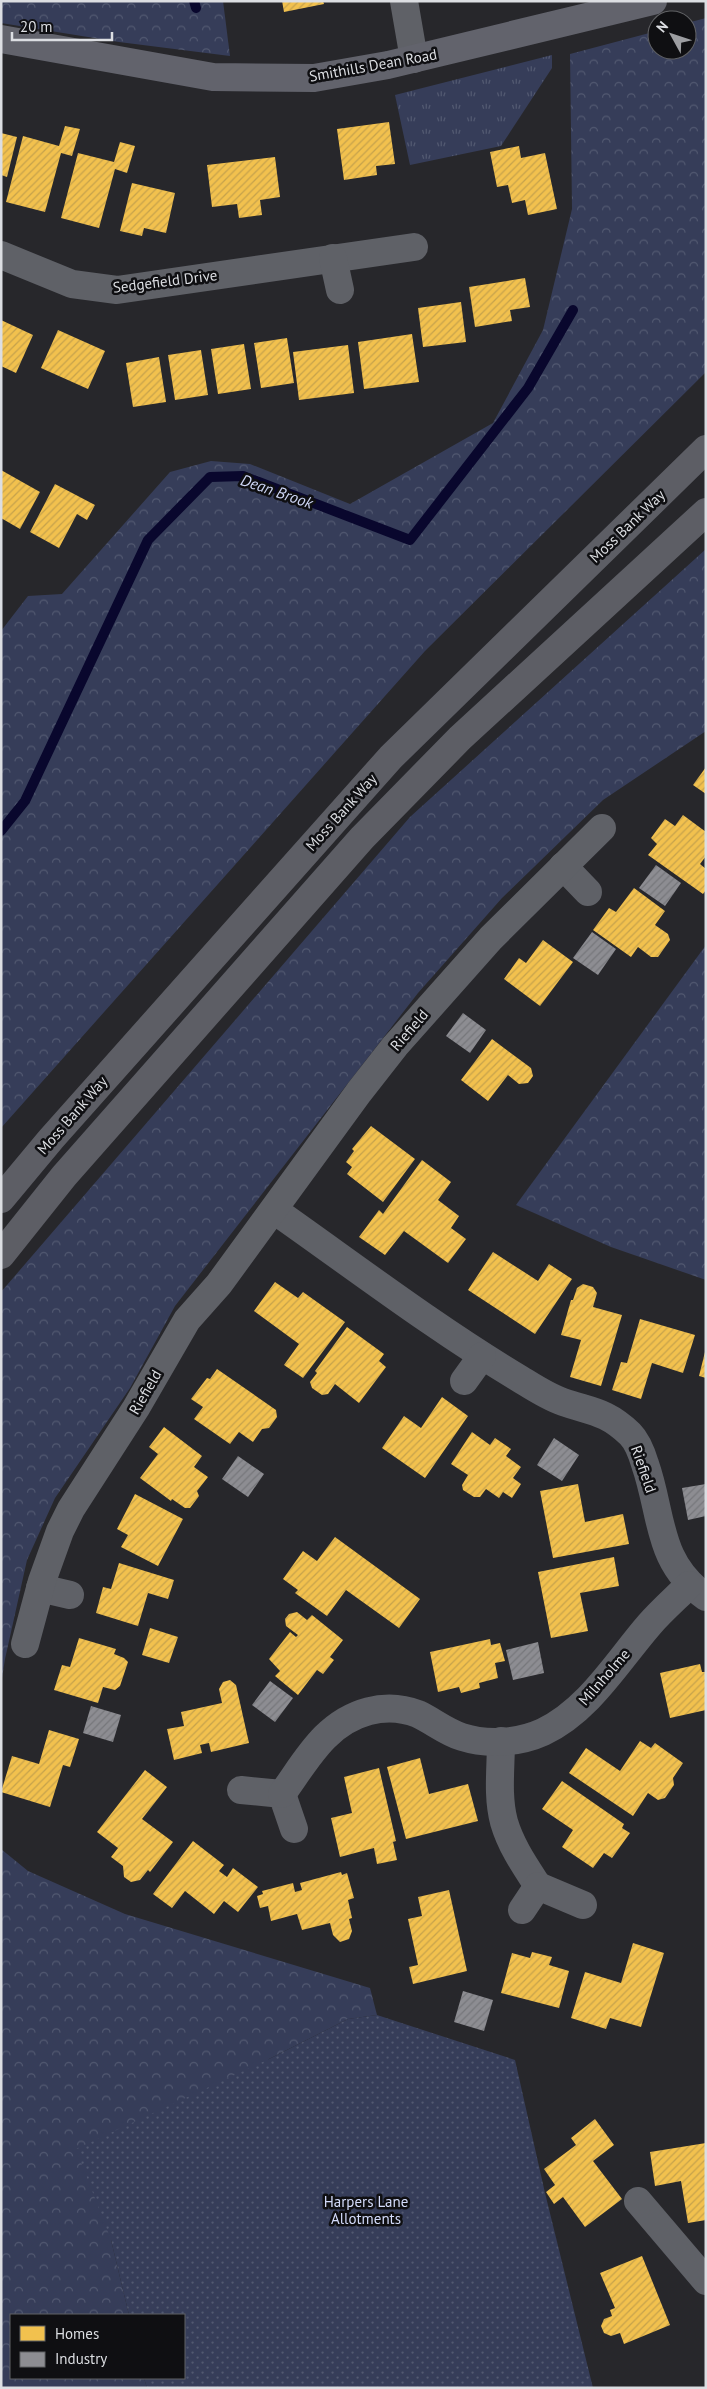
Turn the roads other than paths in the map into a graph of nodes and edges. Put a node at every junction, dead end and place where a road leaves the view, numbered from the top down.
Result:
1 (404, 1) edge
2 (653, 1) edge
3 (1, 39) edge
4 (414, 59) junction
5 (414, 247) dead end
6 (1, 255) edge
7 (333, 258) junction
8 (340, 290) dead end
9 (706, 448) edge
10 (706, 512) edge
11 (602, 828) dead end
12 (563, 866) junction
13 (588, 892) dead end
14 (1, 1199) edge
15 (274, 1210) junction
16 (1, 1256) edge
17 (482, 1356) junction
18 (464, 1381) dead end
19 (40, 1588) junction
20 (698, 1591) edge
21 (70, 1595) dead end
22 (25, 1644) dead end
23 (501, 1741) junction
24 (241, 1790) dead end
25 (282, 1794) junction
26 (294, 1829) dead end
27 (538, 1886) junction
28 (584, 1905) dead end
29 (522, 1910) dead end
30 (638, 2200) dead end
31 (706, 2281) edge

1 - 4 street
2 - 4 street, Smithills Dean Road
3 - 4 street, Smithills Dean Road
5 - 7 street, Sedgefield Drive
6 - 7 street, Sedgefield Drive
7 - 8 street
9 - 14 highway, Moss Bank Way
10 - 16 highway
11 - 12 street, Riefield
12 - 13 street
12 - 15 street, Riefield
15 - 17 street, Riefield
15 - 19 street, Riefield
17 - 18 street
17 - 20 street, Riefield
19 - 21 street
19 - 22 street, Riefield
20 - 23 street, Milnholme
23 - 25 street, Milnholme
23 - 27 street
24 - 25 street
25 - 26 street
27 - 28 street
27 - 29 street
30 - 31 street

